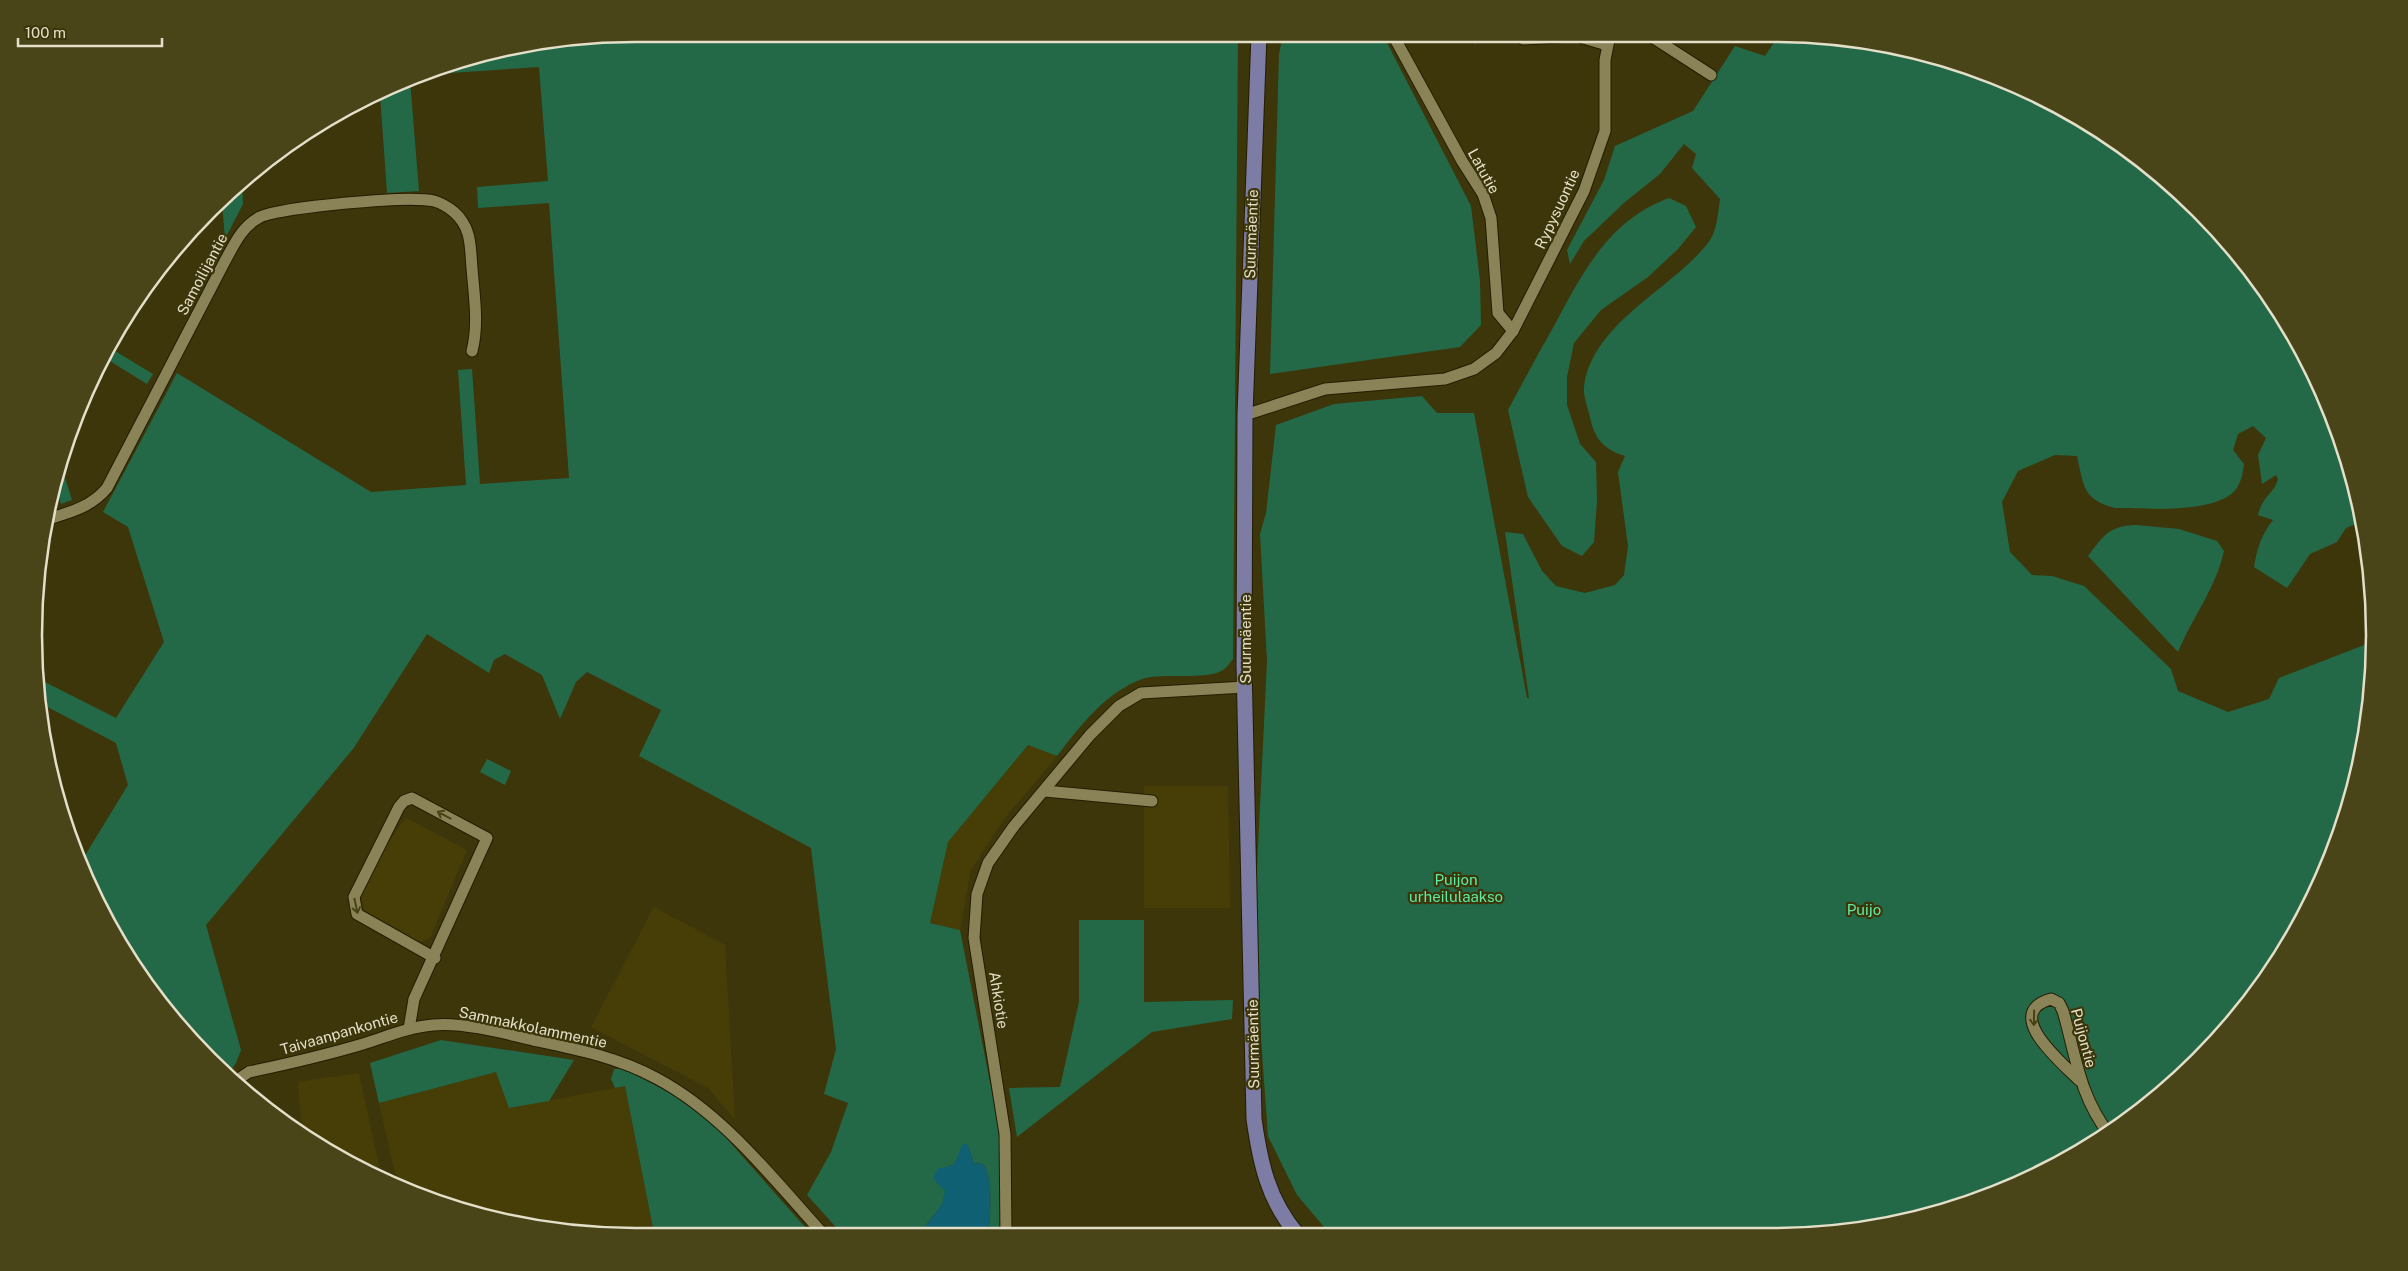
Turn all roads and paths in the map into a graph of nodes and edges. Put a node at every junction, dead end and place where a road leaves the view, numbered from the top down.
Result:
1 (1259, 42) edge
2 (1397, 42) edge
3 (1608, 42) edge
4 (1660, 42) edge
5 (1711, 75) dead end
6 (1513, 331) junction
7 (472, 351) dead end
8 (1245, 415) junction
9 (55, 517) edge
10 (1245, 687) junction
11 (1045, 791) junction
12 (1152, 801) dead end
13 (435, 958) junction
14 (409, 1029) junction
15 (241, 1077) edge
16 (2080, 1080) junction
17 (2105, 1127) edge
18 (817, 1228) edge
19 (1006, 1228) edge
20 (1292, 1228) edge

1 - 8 main road, Suurmäentie
2 - 6 street, Latutie
3 - 6 street, Rypysuontie
4 - 5 street
6 - 8 street, Rypysuontie
7 - 9 street, Samoilijantie
8 - 10 main road, Suurmäentie
10 - 11 street, Ahkiotie
10 - 20 main road, Suurmäentie
11 - 12 street
11 - 19 street, Ahkiotie
13 -> 13 street, Taivaanpankontie
13 - 14 street, Taivaanpankontie
14 - 15 street, Taivaanpankontie
14 - 18 street, Sammakkolammentie
16 -> 16 street, Puijontie
16 - 17 street, Puijontie

